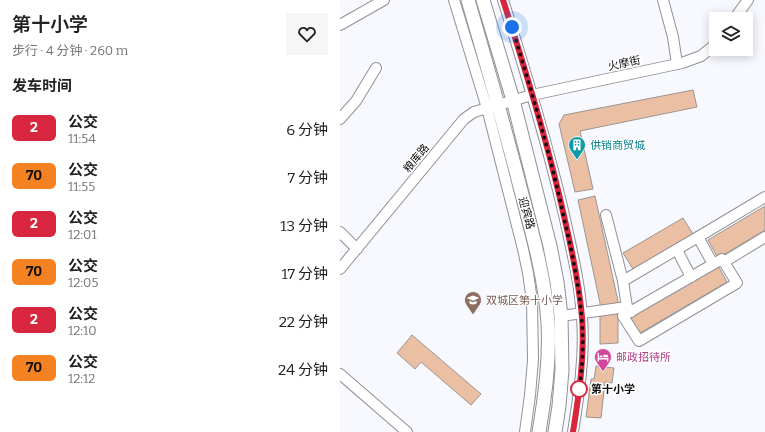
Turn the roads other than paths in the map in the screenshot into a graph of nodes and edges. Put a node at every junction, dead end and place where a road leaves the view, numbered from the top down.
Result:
1 (384, 0) edge
2 (454, 0) edge
3 (468, 0) edge
4 (483, 0) edge
5 (503, 0) edge
6 (663, 0) edge
7 (747, 0) edge
8 (739, 12) edge
9 (340, 25) edge
10 (709, 50) edge
11 (677, 64) junction
12 (376, 68) dead end
13 (532, 94) junction
14 (513, 100) junction
15 (493, 106) junction
16 (340, 119) edge
17 (765, 197) edge
18 (606, 215) dead end
19 (340, 232) edge
20 (698, 237) junction
21 (765, 237) edge
22 (356, 249) junction
23 (677, 250) junction
24 (724, 262) junction
25 (713, 264) junction
26 (340, 269) edge
27 (691, 277) junction
28 (623, 281) junction
29 (629, 310) junction
30 (582, 313) junction
31 (561, 316) junction
32 (340, 374) edge
33 (407, 432) edge
34 (525, 432) edge
35 (539, 432) edge
36 (554, 432) edge
37 (573, 432) edge

1 - 9 street
2 - 15 street
3 - 15 main road, 迎宾路
4 - 14 main road, 迎宾路
5 - 13 street
6 - 11 street
7 - 8 street
10 - 11 street, 火摩街
11 - 13 street, 火摩街
12 - 16 street
13 - 14 street, 粮库路
13 - 30 street
14 - 15 street, 粮库路
14 - 31 main road, 迎宾路
15 - 22 street, 粮库路
15 - 34 street
15 - 35 main road, 迎宾路
17 - 20 street
18 - 28 street
19 - 22 street
20 - 23 street
20 - 25 street
21 - 24 street
22 - 26 street, 粮库路
23 - 27 street
23 - 28 street
24 - 25 street
24 - 29 street
25 - 27 street
27 - 29 street
28 - 29 street
29 - 30 street
30 - 31 street
30 - 37 street
31 - 36 main road, 迎宾路
32 - 33 street

